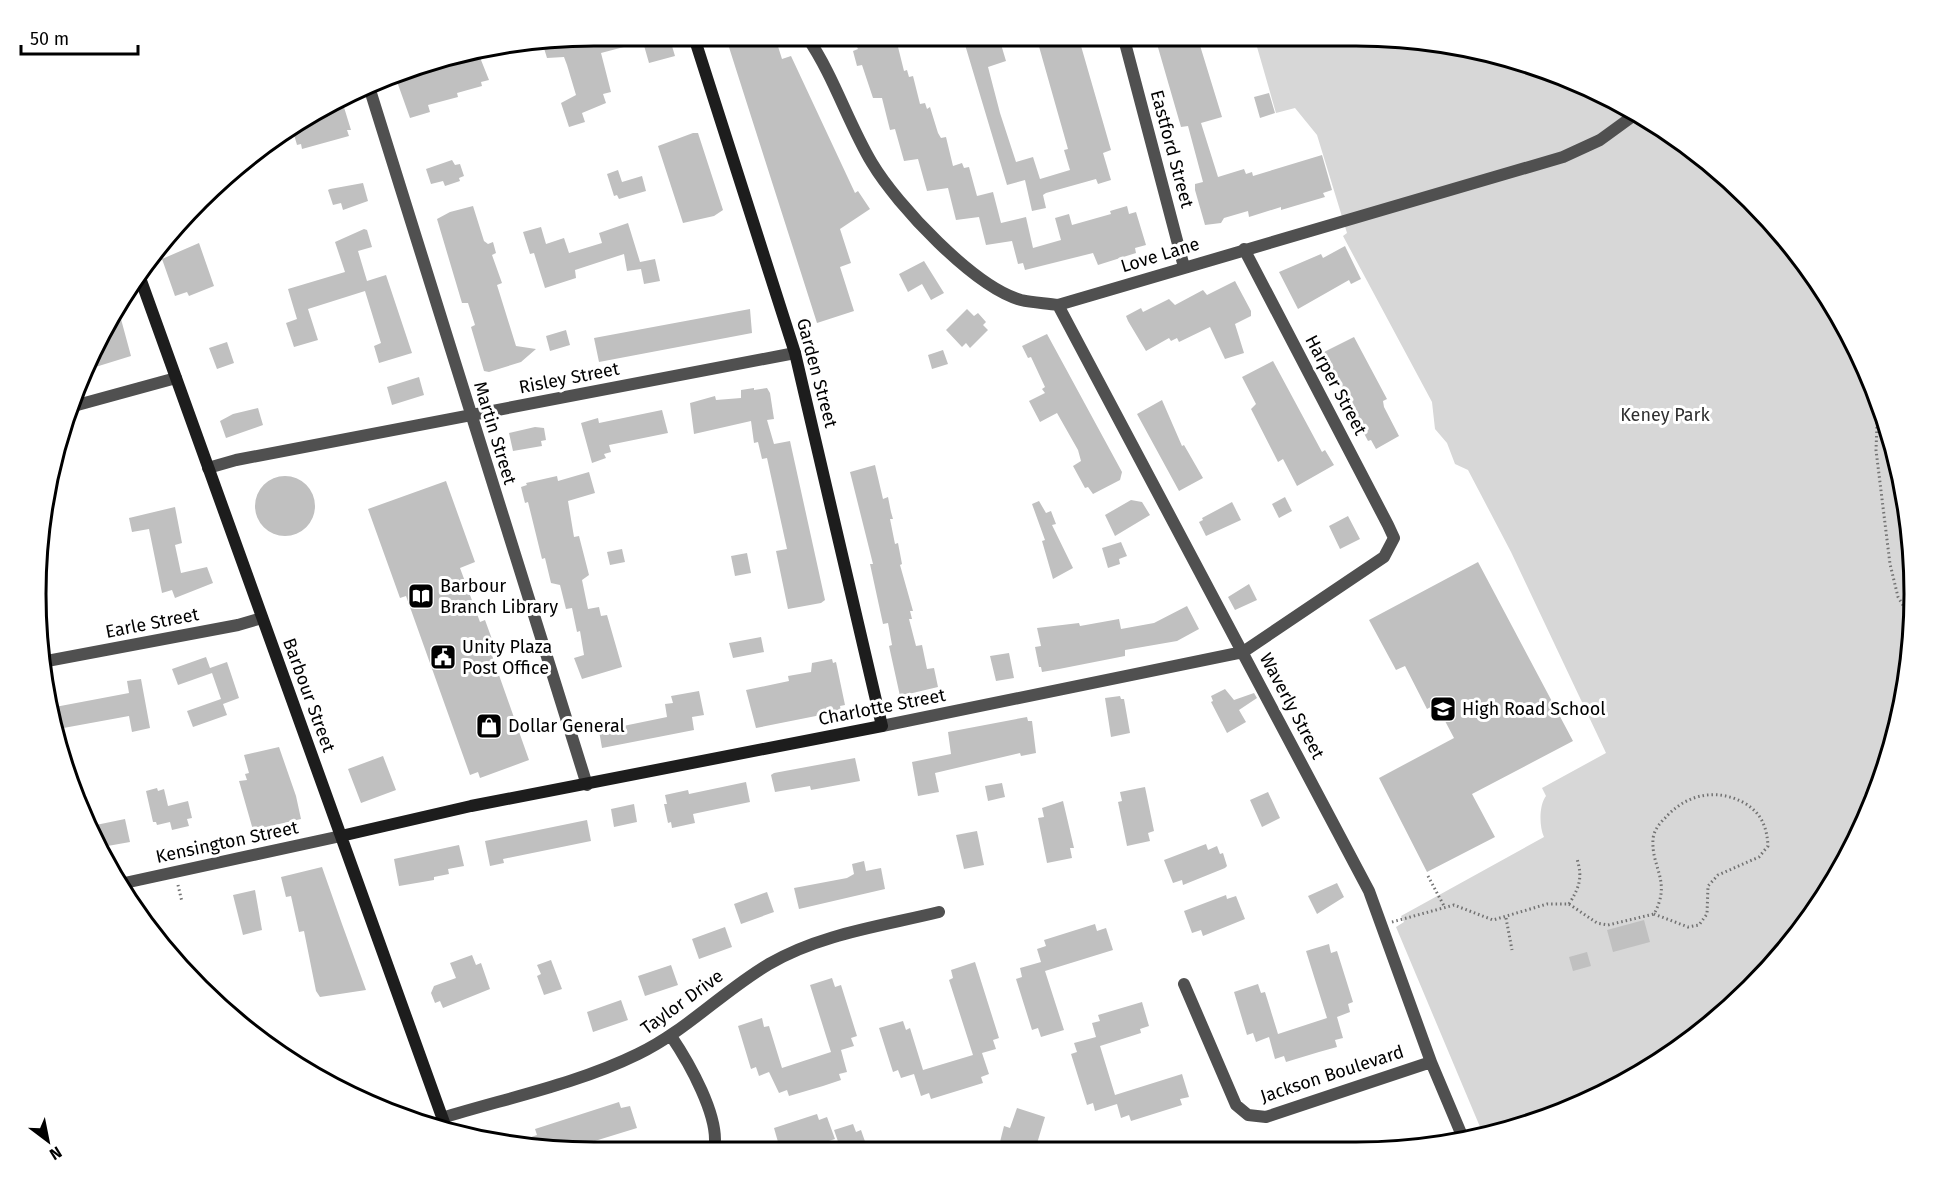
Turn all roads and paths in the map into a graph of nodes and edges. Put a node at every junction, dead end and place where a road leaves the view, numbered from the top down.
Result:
1 (697, 46) edge
2 (812, 46) edge
3 (1127, 46) edge
4 (371, 94) edge
5 (1628, 119) edge
6 (1244, 249) junction
7 (1184, 267) junction
8 (143, 285) edge
9 (1058, 305) junction
10 (795, 353) junction
11 (176, 378) junction
12 (81, 404) edge
13 (471, 415) junction
14 (1877, 427) edge
15 (208, 468) junction
16 (1394, 538) joint
17 (1903, 606) edge
18 (262, 618) junction
19 (1243, 652) junction
20 (51, 660) edge
21 (882, 726) junction
22 (587, 786) junction
23 (341, 836) junction
24 (1577, 859) dead end
25 (1428, 876) dead end
26 (129, 883) edge
27 (1569, 904) junction
28 (1444, 906) junction
29 (939, 912) dead end
30 (1654, 914) junction
31 (1506, 918) junction
32 (1382, 926) junction
33 (1512, 950) dead end
34 (1184, 984) dead end
35 (671, 1036) junction
36 (1431, 1062) junction
37 (443, 1121) edge
38 (447, 1122) edge
39 (1461, 1132) edge
40 (716, 1142) edge

1 - 10 street, Garden Street
2 - 9 street, Love Lane
3 - 7 street, Eastford Street
4 - 13 street, Martin Street
5 - 6 street, Love Lane
6 - 7 street, Love Lane
6 - 16 street, Harper Street
7 - 9 street, Love Lane
8 - 11 street, Barbour Street
9 - 19 street, Waverly Street
10 - 13 street, Risley Street
10 - 21 street, Garden Street
11 - 12 street
11 - 15 street, Barbour Street
13 - 15 street, Risley Street
13 - 22 street, Martin Street
14 - 17 path
15 - 18 street, Barbour Street
16 - 19 street, Charlotte Street
18 - 20 street, Earle Street
18 - 23 street, Barbour Street
19 - 21 street, Charlotte Street
19 - 32 street, Waverly Street
21 - 22 street, Charlotte Street
22 - 23 street, Charlotte Street
23 - 26 street, Kensington Street
23 - 37 street, Barbour Street
24 - 27 path
25 - 28 path
27 - 30 path
27 - 31 path
28 - 31 path
28 - 32 path
29 - 35 street, Taylor Drive
30 - 30 path
31 - 33 path
32 - 36 street, Waverly Street
34 - 36 street, Jackson Boulevard
35 - 38 street, Taylor Drive
35 - 40 street
36 - 39 street, Waverly Street

